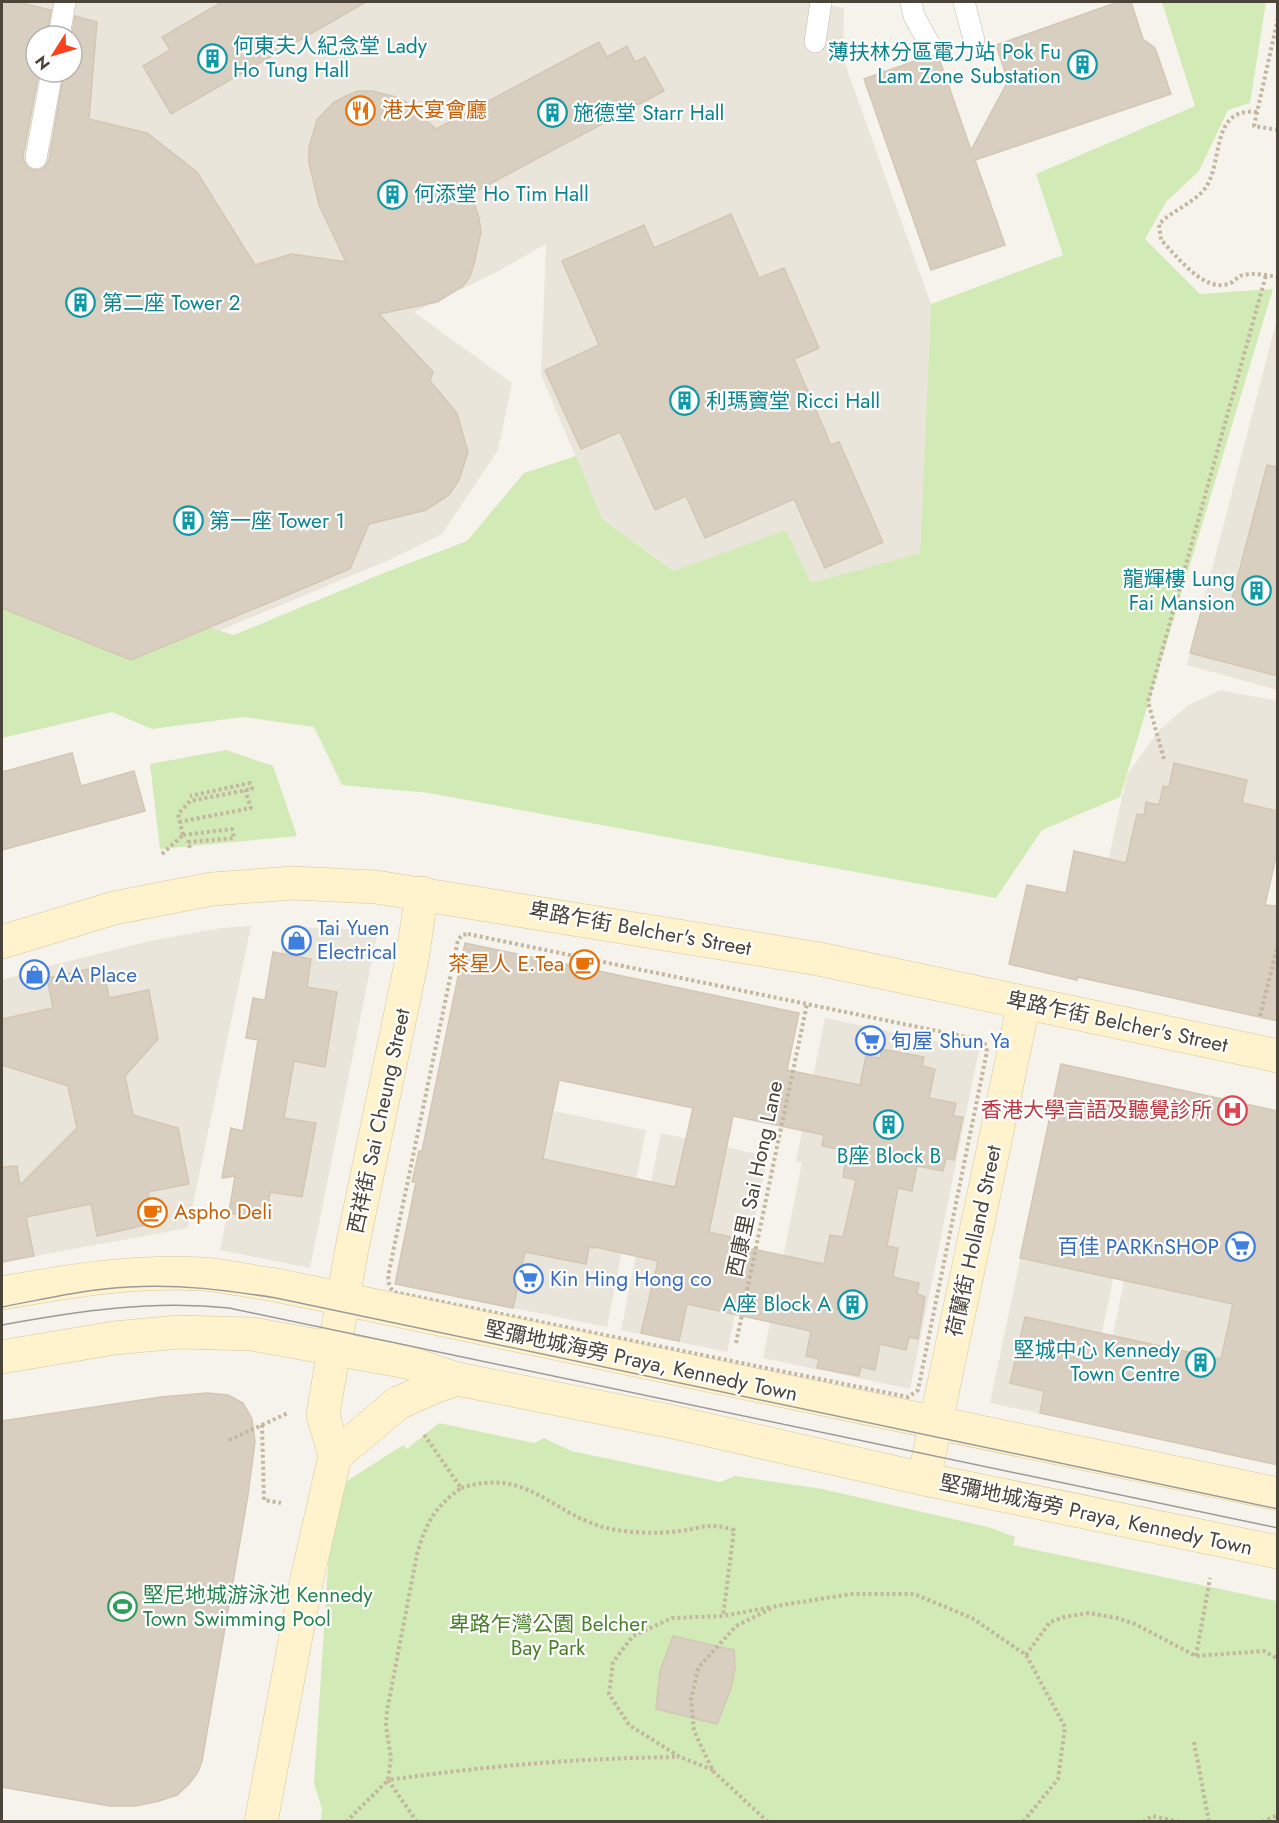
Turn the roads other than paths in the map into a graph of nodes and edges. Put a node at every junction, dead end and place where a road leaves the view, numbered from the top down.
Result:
1 (821, 2) edge
2 (911, 2) edge
3 (964, 2) edge
4 (65, 3) edge
5 (61, 24) edge
6 (974, 40) dead end
7 (815, 42) dead end
8 (930, 45) dead end
9 (50, 84) edge
10 (36, 158) dead end
11 (422, 893) junction
12 (2, 942) edge
13 (1024, 1003) junction
14 (1278, 1056) edge
15 (2, 1293) edge
16 (344, 1299) junction
17 (335, 1348) junction
18 (2, 1357) edge
19 (458, 1379) junction
20 (937, 1422) junction
21 (335, 1456) junction
22 (924, 1479) junction
23 (1278, 1494) edge
24 (1278, 1552) edge
25 (261, 1821) edge

1 - 7 lane
2 - 8 lane
3 - 6 lane
4 - 5 lane
9 - 10 lane
11 - 12 street, 卑路乍街 Belcher's Street
11 - 13 street, 卑路乍街 Belcher's Street
11 - 16 street, 西祥街 Sai Cheung Street
13 - 14 street, 卑路乍街 Belcher's Street
13 - 20 street, 荷蘭街 Holland Street
15 - 16 street, 堅彌地城海旁 Praya, Kennedy Town
16 - 17 street, 西祥街 Sai Cheung Street
16 - 20 street, 堅彌地城海旁 Praya, Kennedy Town
17 - 18 street, 堅彌地城海旁 Praya, Kennedy Town
17 - 19 street, 堅彌地城海旁 Praya, Kennedy Town
17 - 21 street, 西祥街 Sai Cheung Street
19 - 21 street
19 - 22 street, 堅彌地城海旁 Praya, Kennedy Town
20 - 22 street, 荷蘭街 Holland Street
20 - 23 street, 堅彌地城海旁 Praya, Kennedy Town
21 - 25 street
22 - 24 street, 堅彌地城海旁 Praya, Kennedy Town

